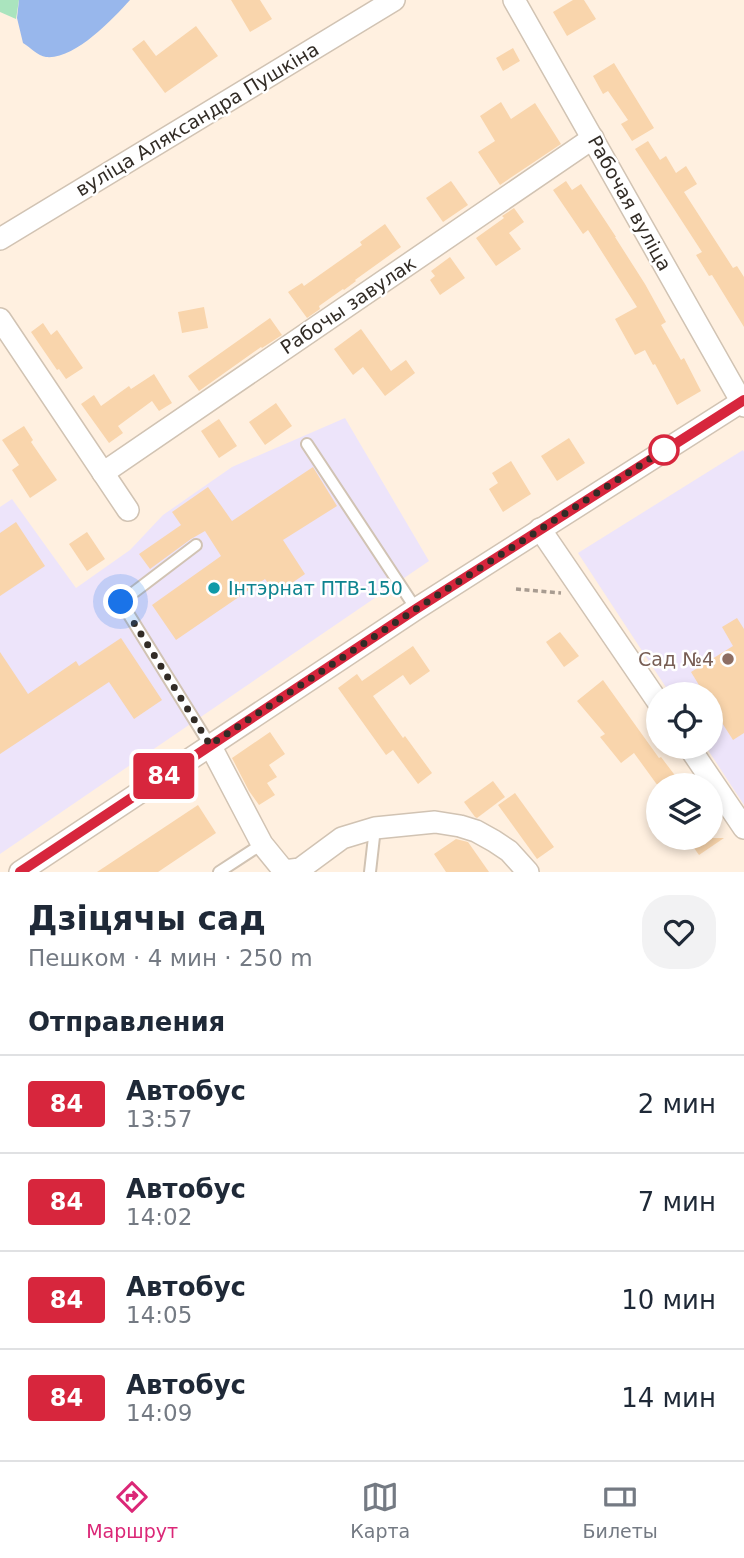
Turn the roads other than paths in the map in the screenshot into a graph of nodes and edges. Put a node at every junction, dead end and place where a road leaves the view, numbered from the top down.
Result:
1 (394, 0) edge
2 (514, 0) edge
3 (593, 138) junction
4 (0, 239) edge
5 (0, 319) edge
6 (743, 402) edge
7 (307, 444) dead end
8 (103, 473) junction
9 (128, 510) dead end
10 (540, 529) junction
11 (196, 545) dead end
12 (416, 609) junction
13 (646, 684) edge
14 (210, 745) junction
15 (697, 759) edge
16 (375, 828) junction
17 (744, 828) edge
18 (262, 844) junction
19 (20, 872) edge
20 (219, 872) edge
21 (370, 872) edge
22 (528, 872) edge

1 - 4 street, вуліца Аляксандра Пушкіна
2 - 3 street, Рабочая вуліца
3 - 6 street, Рабочая вуліца
3 - 8 street, Рабочы завулак
5 - 8 street
6 - 10 street
7 - 12 lane
8 - 9 street
10 - 12 street
10 - 13 street
11 - 14 lane
12 - 14 street
14 - 18 street
14 - 19 street
15 - 17 street
16 - 18 street
16 - 21 lane
16 - 22 street
18 - 20 lane

